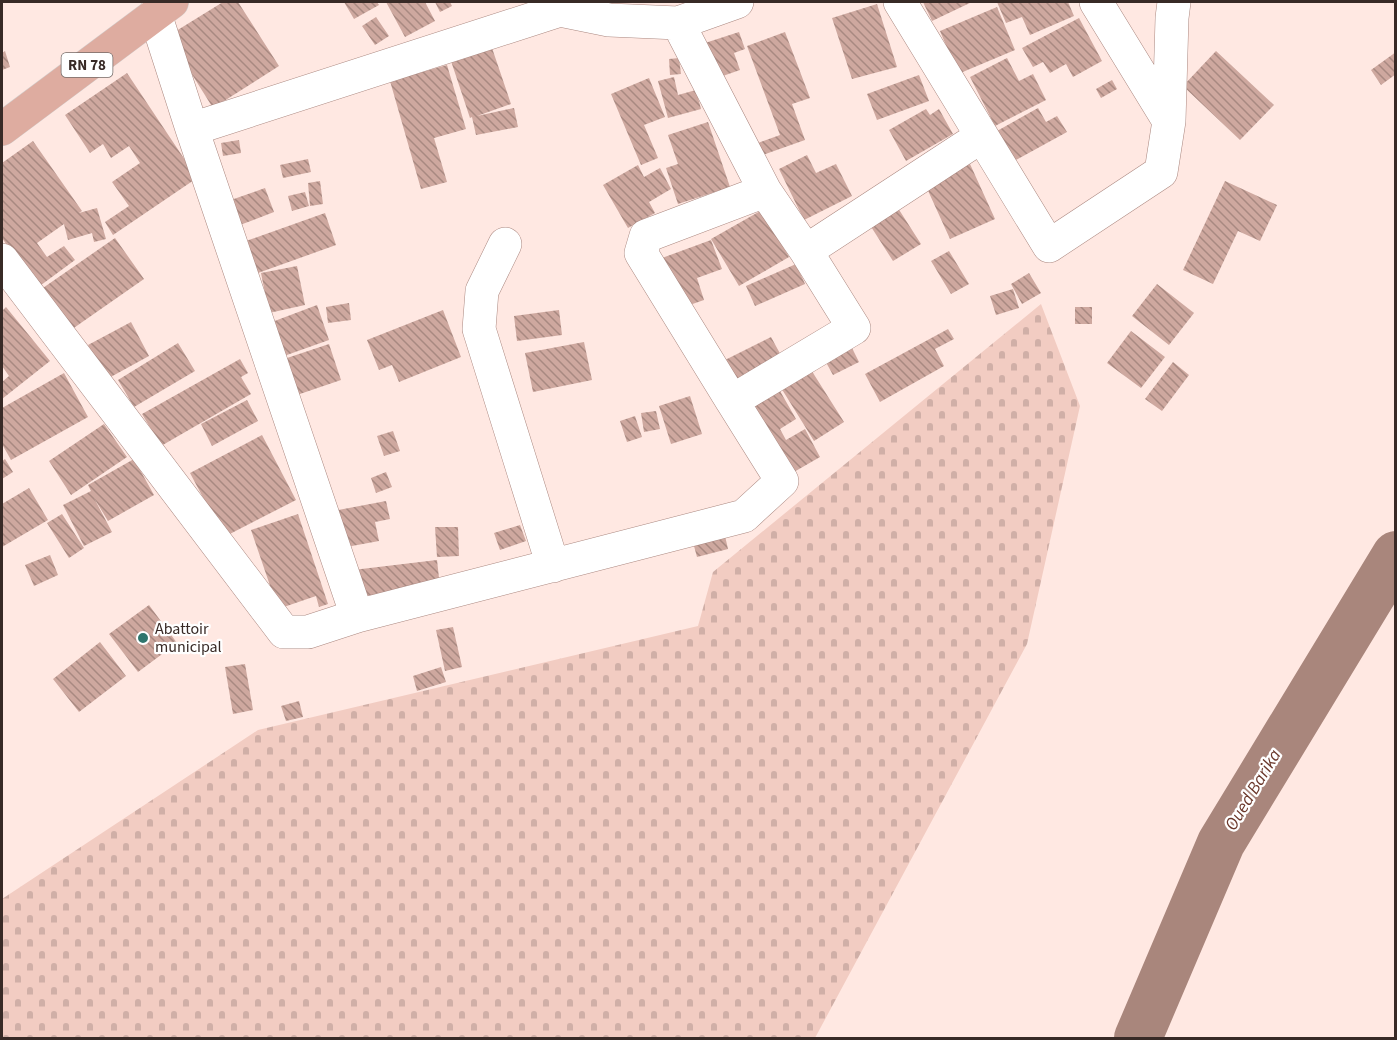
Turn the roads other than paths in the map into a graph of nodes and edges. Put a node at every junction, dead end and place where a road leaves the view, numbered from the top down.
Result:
1 (736, 2) edge
2 (900, 2) edge
3 (1096, 2) edge
4 (1174, 2) edge
5 (557, 6) edge
6 (164, 8) edge
7 (678, 24) junction
8 (1169, 121) junction
9 (2, 129) edge
10 (192, 129) junction
11 (982, 136) junction
12 (765, 191) junction
13 (505, 244) dead end
14 (806, 251) junction
15 (2, 260) edge
16 (732, 401) junction
17 (553, 566) junction
18 (357, 616) junction

1 - 7 street
2 - 11 street
3 - 8 street
4 - 8 street
5 - 7 street
5 - 10 street
6 - 9 main road, RN 78
6 - 10 street
7 - 12 street
8 - 11 street
10 - 18 street
11 - 14 street
12 - 14 street
12 - 16 street
13 - 17 street
14 - 16 street
15 - 18 street
16 - 17 street
17 - 18 street

